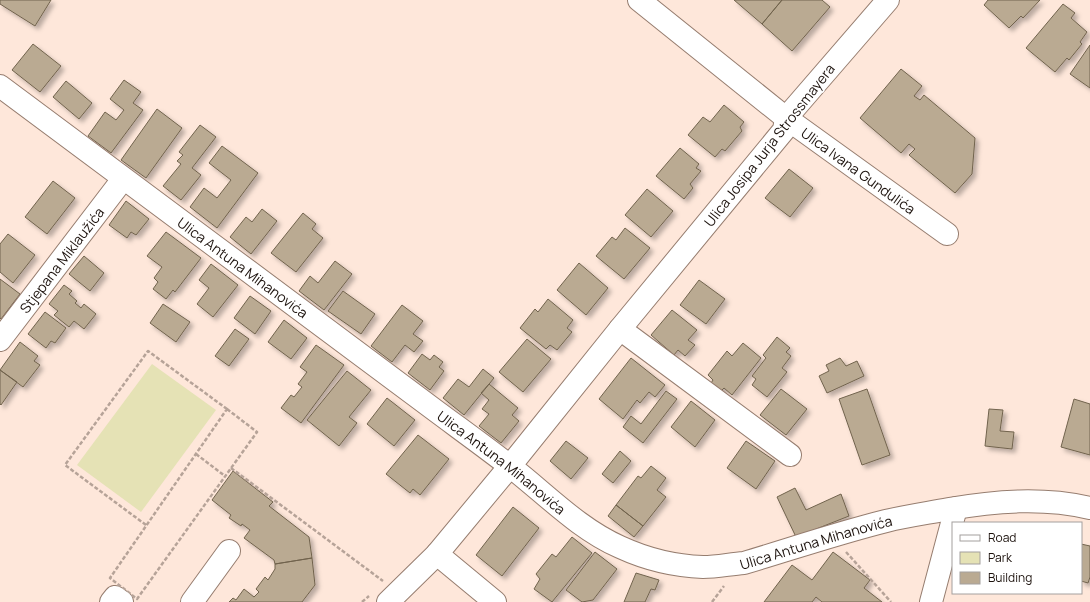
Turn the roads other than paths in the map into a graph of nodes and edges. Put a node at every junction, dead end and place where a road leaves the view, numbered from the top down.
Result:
1 (639, 0) edge
2 (888, 0) edge
3 (0, 86) edge
4 (786, 118) junction
5 (123, 179) junction
6 (947, 234) dead end
7 (620, 329) junction
8 (0, 340) edge
9 (790, 456) dead end
10 (510, 466) junction
11 (956, 508) junction
12 (1090, 508) edge
13 (952, 522) edge
14 (952, 523) edge
15 (229, 551) dead end
16 (437, 554) junction
17 (380, 593) edge
18 (111, 602) edge
19 (122, 602) edge
20 (192, 602) edge
21 (495, 602) edge
22 (931, 602) edge

1 - 4 street, Ulica Ivana Gundulića
2 - 4 street, Ulica Josipa Jurja Strossmayera
3 - 5 street, Ulica Antuna Mihanovića
4 - 6 street, Ulica Ivana Gundulića
4 - 7 street, Ulica Josipa Jurja Strossmayera
5 - 8 street, Stjepana Miklaužića
5 - 10 street, Ulica Antuna Mihanovića
7 - 9 street
7 - 10 street, Ulica Josipa Jurja Strossmayera
10 - 11 street, Ulica Antuna Mihanovića
10 - 16 street, Ulica Josipa Jurja Strossmayera
11 - 12 street, Ulica Antuna Mihanovića
11 - 13 street
14 - 22 street
15 - 20 street
16 - 17 street, Ulica Josipa Jurja Strossmayera
16 - 21 street
18 - 19 street

